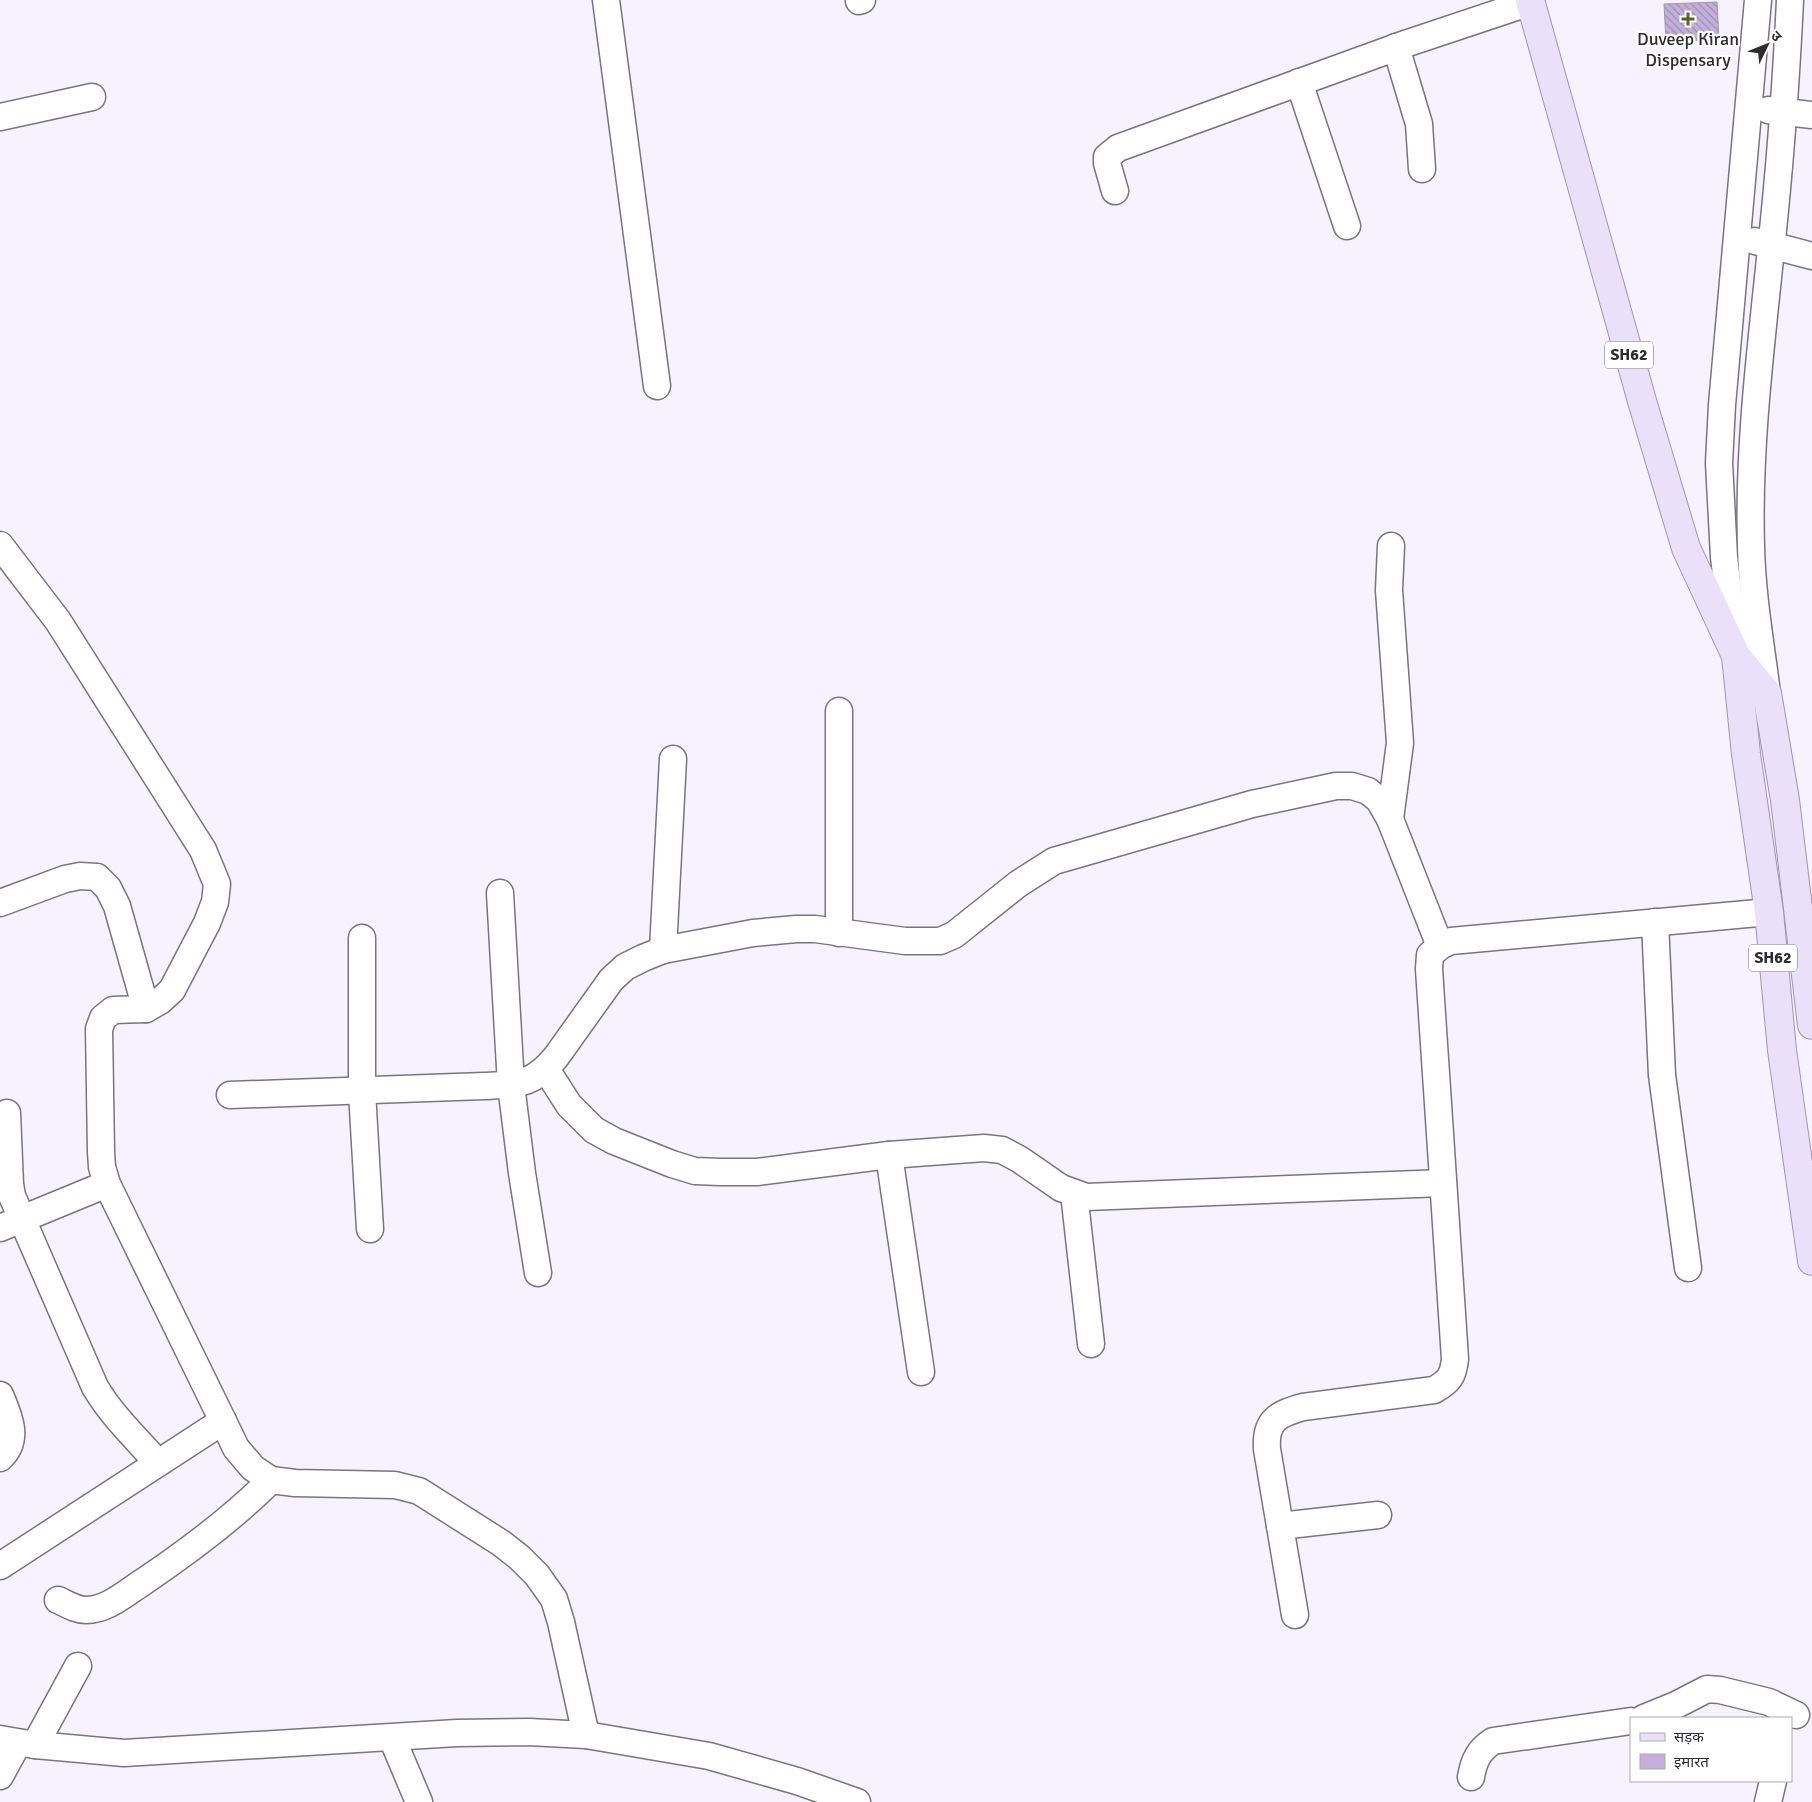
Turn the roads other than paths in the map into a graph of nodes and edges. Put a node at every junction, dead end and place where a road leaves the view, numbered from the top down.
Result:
1 (606, 0) edge
2 (1758, 0) edge
3 (1790, 0) edge
4 (1530, 1) edge
5 (1396, 47) junction
6 (1299, 82) junction
7 (92, 97) dead end
8 (1749, 108) junction
9 (1784, 112) junction
10 (1812, 115) edge
11 (0, 117) edge
12 (1422, 169) dead end
13 (1115, 191) dead end
14 (1347, 226) dead end
15 (1737, 238) junction
16 (1772, 245) junction
17 (1812, 256) edge
18 (657, 386) dead end
19 (0, 545) edge
20 (1391, 546) dead end
21 (1736, 656) junction
22 (1767, 693) junction
23 (839, 711) dead end
24 (673, 759) dead end
25 (1390, 819) junction
26 (500, 893) dead end
27 (0, 903) edge
28 (1769, 912) junction
29 (1655, 922) junction
30 (839, 933) junction
31 (362, 938) dead end
32 (1440, 946) junction
33 (663, 950) junction
34 (146, 1009) junction
35 (1812, 1025) edge
36 (546, 1069) junction
37 (511, 1085) junction
38 (362, 1092) junction
39 (230, 1095) dead end
40 (7, 1113) dead end
41 (889, 1155) junction
42 (1443, 1183) junction
43 (107, 1184) junction
44 (1074, 1194) junction
45 (11, 1223) edge
46 (370, 1229) dead end
47 (1812, 1261) edge
48 (1688, 1268) dead end
49 (538, 1273) dead end
50 (1091, 1344) dead end
51 (921, 1372) dead end
52 (0, 1395) edge
53 (223, 1421) junction
54 (0, 1458) edge
55 (158, 1463) junction
56 (271, 1480) junction
57 (1378, 1515) dead end
58 (1280, 1526) junction
59 (0, 1566) edge
60 (58, 1600) dead end
61 (1295, 1615) dead end
62 (78, 1666) dead end
63 (1800, 1715) edge
64 (1647, 1717) edge
65 (1630, 1721) edge
66 (586, 1736) junction
67 (392, 1738) junction
68 (18, 1742) edge
69 (0, 1776) edge
70 (1471, 1777) dead end
71 (1773, 1782) edge
72 (419, 1802) edge
73 (857, 1802) edge
74 (1768, 1802) edge

1 - 18 street
2 - 8 street
3 - 9 street
4 - 5 street
4 - 21 main road, SH62
5 - 6 street
5 - 12 street
6 - 13 street
6 - 14 street
7 - 11 street
8 - 9 street
8 - 15 street
9 - 10 street
9 - 16 street
15 - 16 street
15 - 21 street
16 - 17 street
16 - 22 street
19 - 34 street
20 - 25 street
21 - 22 main road, SH62
21 - 28 main road, SH62
22 - 35 main road, SH62
23 - 30 street
24 - 33 street
25 - 30 street
25 - 32 street
26 - 37 street
27 - 34 street
28 - 29 street
28 - 47 main road, SH62
29 - 32 street
29 - 48 street
30 - 33 street
31 - 38 street
32 - 42 street
33 - 36 street
34 - 43 street
36 - 37 street
36 - 41 street
37 - 38 street
37 - 49 street
38 - 39 street
38 - 46 street
40 - 45 street
41 - 44 street
41 - 51 street
42 - 44 street
42 - 58 street
43 - 45 street
43 - 53 street
44 - 50 street
45 - 55 street
52 - 54 street
53 - 55 street
53 - 56 street
55 - 59 street
56 - 60 street
56 - 66 street
57 - 58 street
58 - 61 street
62 - 68 street
63 - 64 street
65 - 70 street
66 - 67 street
66 - 73 street
67 - 68 street
67 - 72 street
68 - 69 street
71 - 74 street

